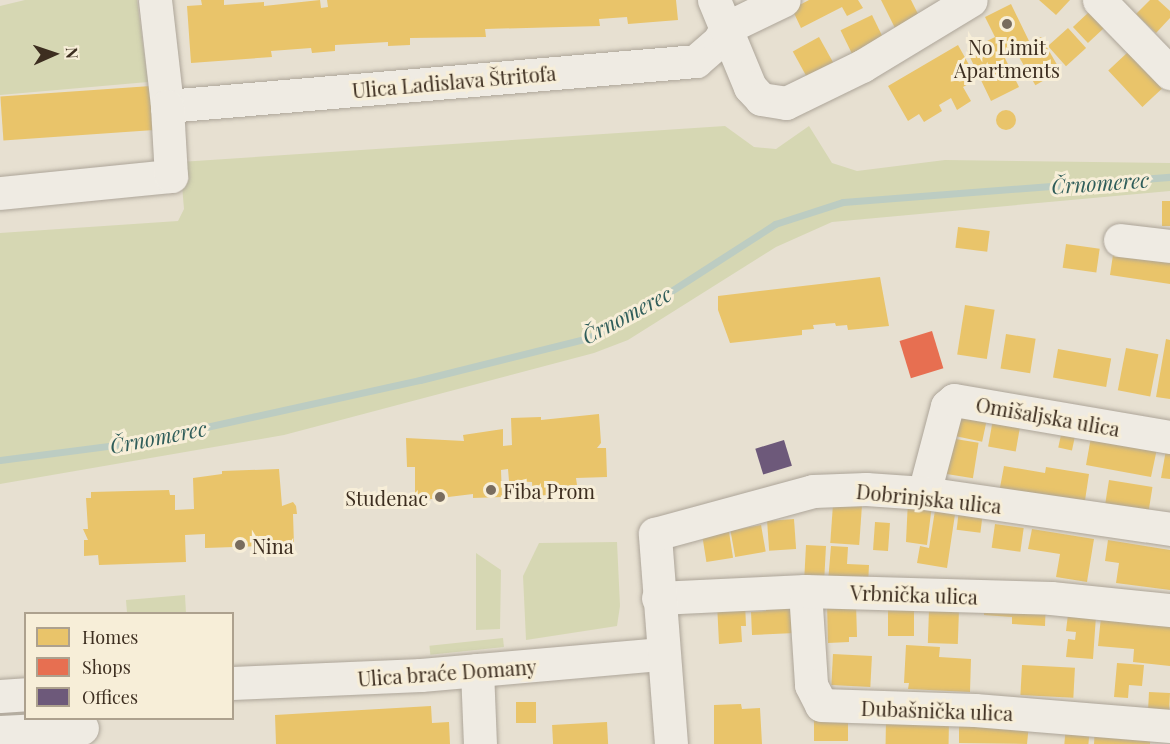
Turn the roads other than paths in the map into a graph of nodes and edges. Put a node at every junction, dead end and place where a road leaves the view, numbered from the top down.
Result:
1 (155, 0) edge
2 (783, 0) edge
3 (971, 0) edge
4 (1099, 0) edge
5 (720, 14) edge
6 (1170, 73) edge
7 (167, 106) junction
8 (0, 193) edge
9 (1120, 240) dead end
10 (1170, 246) edge
11 (1170, 437) edge
12 (924, 493) junction
13 (1170, 529) edge
14 (805, 591) junction
15 (658, 598) junction
16 (1170, 610) edge
17 (662, 654) junction
18 (477, 670) junction
19 (234, 683) edge
20 (24, 694) edge
21 (0, 696) edge
22 (1170, 726) edge
23 (82, 728) dead end
24 (0, 732) edge
25 (481, 744) edge
26 (671, 744) edge

1 - 7 street
2 - 5 street
3 - 5 street
4 - 6 street
5 - 7 street, Ulica Ladislava Štritofa
7 - 8 street
9 - 10 street
11 - 12 street, Omišaljska ulica
12 - 13 street, Dobrinjska ulica
12 - 15 street, Dobrinjska ulica
14 - 15 street, Vrbnička ulica
14 - 16 street, Vrbnička ulica
14 - 22 street, Dubašnička ulica
15 - 17 street
17 - 18 street, Ulica braće Domany
17 - 26 street
18 - 19 street, Ulica braće Domany
18 - 25 street
20 - 21 street
23 - 24 street

